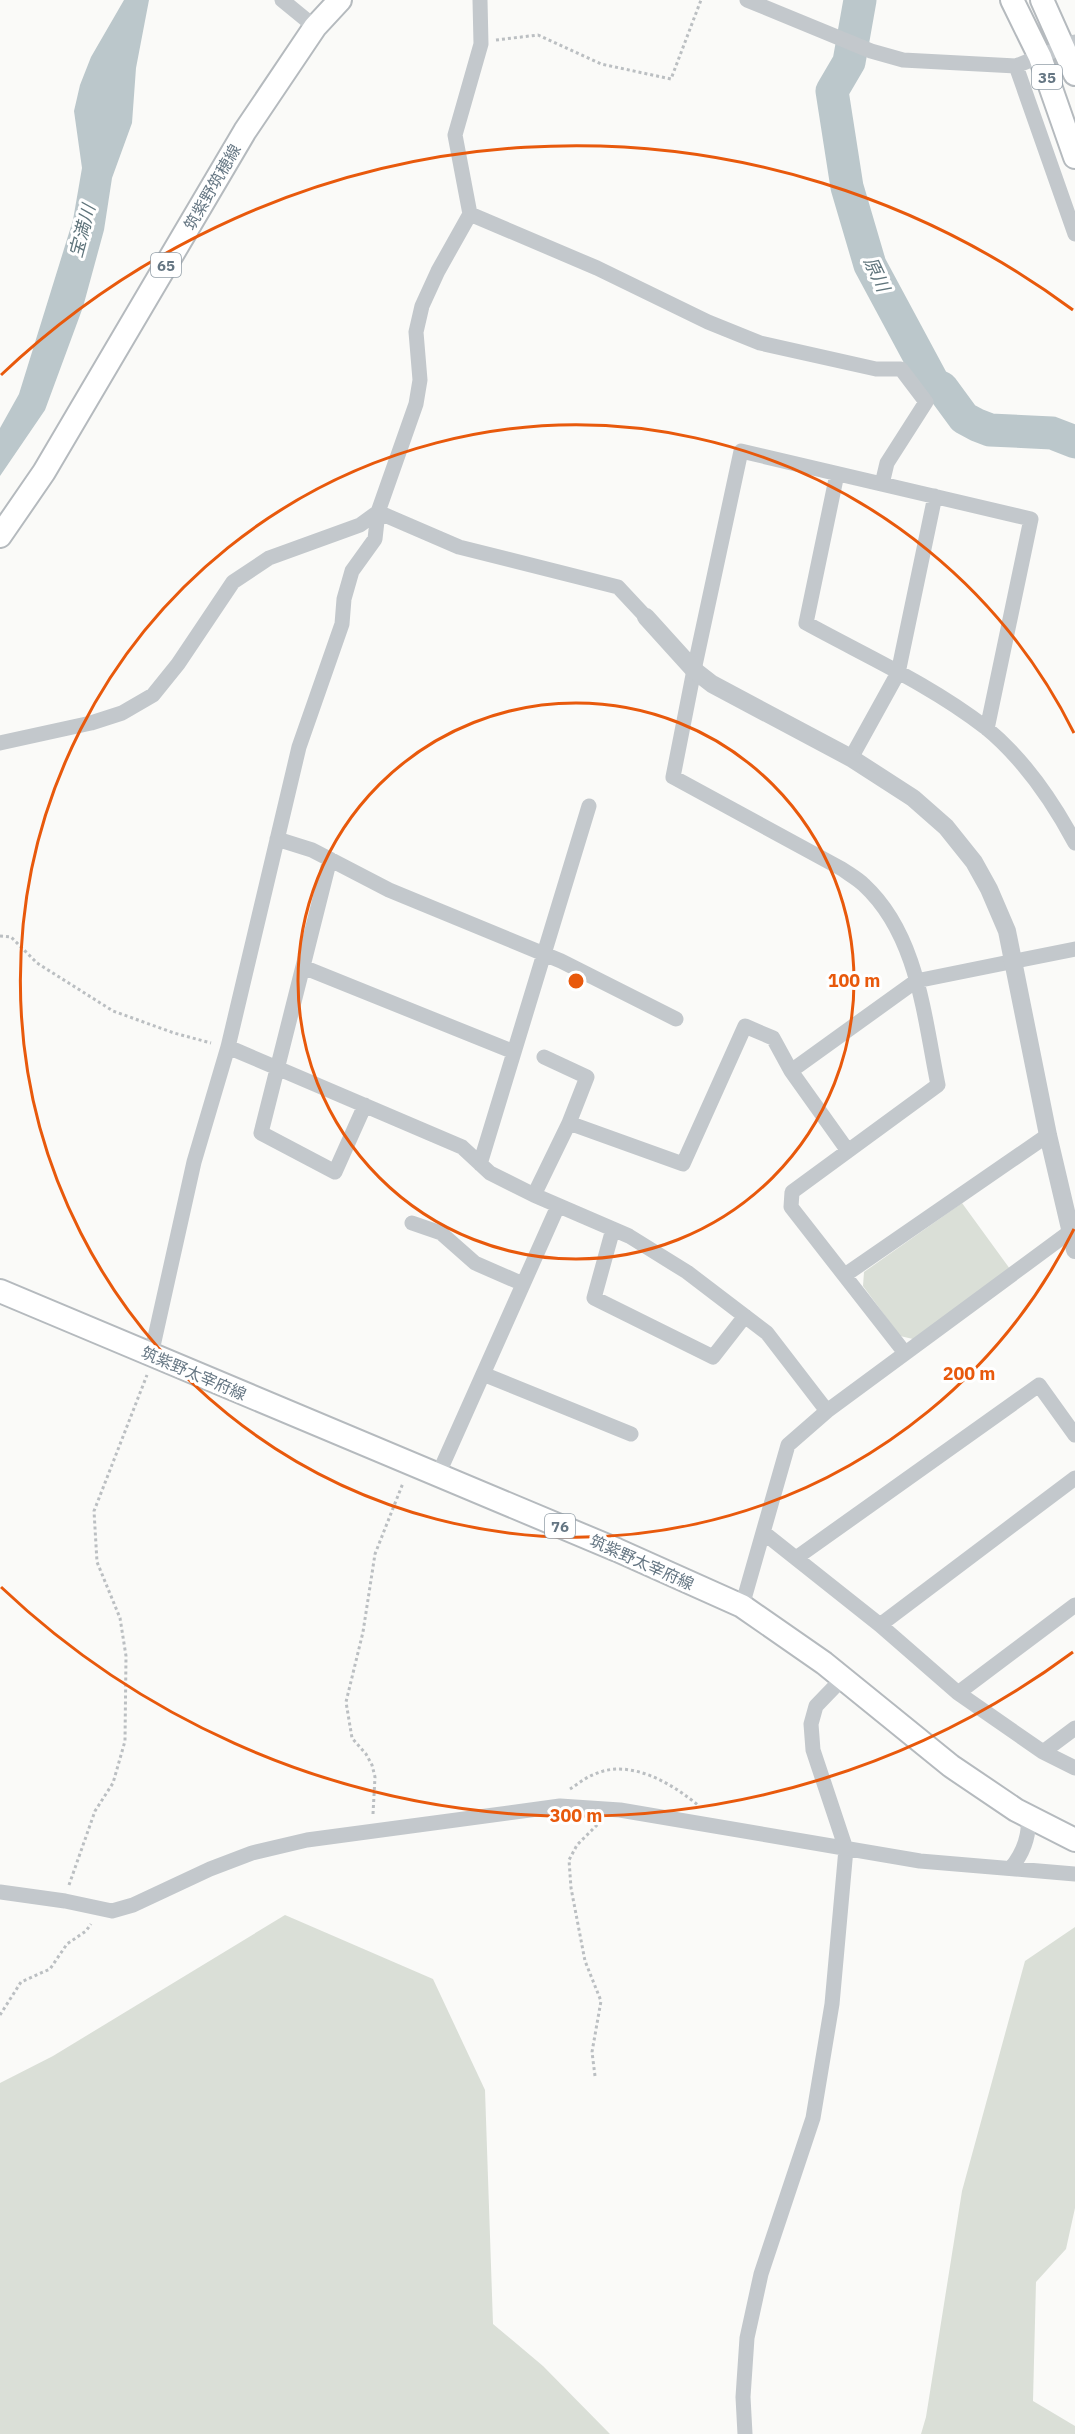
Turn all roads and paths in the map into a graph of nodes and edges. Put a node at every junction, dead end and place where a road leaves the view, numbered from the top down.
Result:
1 (282, 0) edge
2 (340, 0) edge
3 (480, 0) edge
4 (701, 0) edge
5 (747, 0) edge
6 (1012, 0) edge
7 (1042, 0) edge
8 (315, 27) junction
9 (481, 44) junction
10 (1069, 45) edge
11 (1040, 57) junction
12 (1016, 66) junction
13 (1075, 74) edge
14 (1075, 156) edge
15 (470, 214) junction
16 (1075, 234) edge
17 (837, 474) junction
18 (882, 484) junction
19 (935, 496) junction
20 (378, 512) junction
21 (0, 536) edge
22 (646, 617) joint
23 (694, 670) junction
24 (898, 673) junction
25 (987, 729) junction
26 (0, 743) edge
27 (851, 758) junction
28 (589, 806) dead end
29 (277, 839) junction
30 (1075, 843) edge
31 (330, 859) junction
32 (0, 936) edge
33 (1075, 949) edge
34 (544, 955) junction
35 (1012, 961) junction
36 (303, 967) junction
37 (916, 981) junction
38 (676, 1019) dead end
39 (228, 1047) junction
40 (514, 1052) junction
41 (543, 1057) dead end
42 (278, 1068) junction
43 (791, 1071) junction
44 (365, 1105) junction
45 (569, 1123) junction
46 (1048, 1135) junction
47 (848, 1151) junction
48 (480, 1164) junction
49 (534, 1195) junction
50 (558, 1206) junction
51 (412, 1223) dead end
52 (613, 1229) junction
53 (1073, 1230) edge
54 (1075, 1250) edge
55 (845, 1275) junction
56 (523, 1284) junction
57 (0, 1291) edge
58 (745, 1317) junction
59 (905, 1353) junction
60 (151, 1355) junction
61 (483, 1374) junction
62 (827, 1411) junction
63 (631, 1434) dead end
64 (1075, 1435) edge
65 (410, 1463) junction
66 (438, 1475) junction
67 (1075, 1478) edge
68 (764, 1533) junction
69 (796, 1558) junction
70 (1075, 1605) edge
71 (742, 1606) junction
72 (880, 1625) junction
73 (843, 1678) junction
74 (958, 1693) junction
75 (1075, 1728) edge
76 (1043, 1752) junction
77 (1075, 1768) edge
78 (556, 1806) junction
79 (600, 1808) junction
80 (1029, 1816) junction
81 (714, 1827) junction
82 (372, 1830) junction
83 (1075, 1840) edge
84 (846, 1850) junction
85 (1011, 1868) junction
86 (1075, 1874) edge
87 (0, 1892) edge
88 (65, 1901) junction
89 (101, 1910) junction
90 (0, 2015) edge
91 (595, 2076) dead end
92 (745, 2434) edge

1 - 8 street
2 - 8 main road, 筑紫野筑穂線 / 65
3 - 9 street
4 - 9 path
5 - 12 street
6 - 11 main road, 35
7 - 10 main road, 35
8 - 21 main road, 筑紫野筑穂線 / 65
9 - 15 street
10 - 11 street
10 - 13 main road, 35
11 - 12 street
11 - 14 main road, 35
12 - 16 street
15 - 18 street
15 - 20 street
17 - 18 street
17 - 23 street
17 - 24 street
18 - 19 street
19 - 24 street
19 - 25 street
20 - 22 street
20 - 26 street
20 - 29 street
22 - 23 street
23 - 27 street
23 - 37 street
24 - 25 street
24 - 27 street
25 - 30 street
27 - 35 street
28 - 34 street
29 - 31 street
29 - 39 street
31 - 34 street
31 - 36 street
32 - 39 path
33 - 35 street
34 - 38 street
34 - 40 street
35 - 37 street
35 - 46 street
36 - 40 street
36 - 42 street
37 - 43 street
37 - 47 street
39 - 42 street
39 - 60 street
40 - 48 street
41 - 45 street
42 - 44 street
42 - 44 street
43 - 45 street
43 - 47 street
44 - 48 street
45 - 49 street
46 - 53 street
46 - 55 street
47 - 55 street
48 - 49 street
49 - 50 street
50 - 52 street
50 - 56 street
51 - 56 street
52 - 58 street
52 - 58 street
53 - 54 street
53 - 59 street
55 - 59 street
56 - 61 street
57 - 60 main road, 筑紫野太宰府線 / 76
58 - 62 street
59 - 62 street
60 - 65 main road, 筑紫野太宰府線 / 76
60 - 88 path
61 - 63 street
61 - 66 street
62 - 68 street
64 - 69 street
65 - 66 main road, 筑紫野太宰府線 / 76
65 - 82 path
66 - 71 main road, 筑紫野太宰府線 / 76
67 - 72 street
68 - 69 street
68 - 71 street
69 - 72 street
70 - 74 street
71 - 73 main road, 筑紫野太宰府線 / 76
72 - 74 street
73 - 80 main road, 筑紫野太宰府線 / 76
73 - 84 street
74 - 76 street
75 - 76 street
76 - 77 street
78 - 79 street
78 - 81 path
78 - 82 street
79 - 81 street
79 - 91 path
80 - 83 main road, 筑紫野太宰府線 / 76
80 - 85 street
81 - 84 street
82 - 89 street
84 - 85 street
84 - 92 street
85 - 86 street
87 - 88 street
88 - 89 street
89 - 90 path

